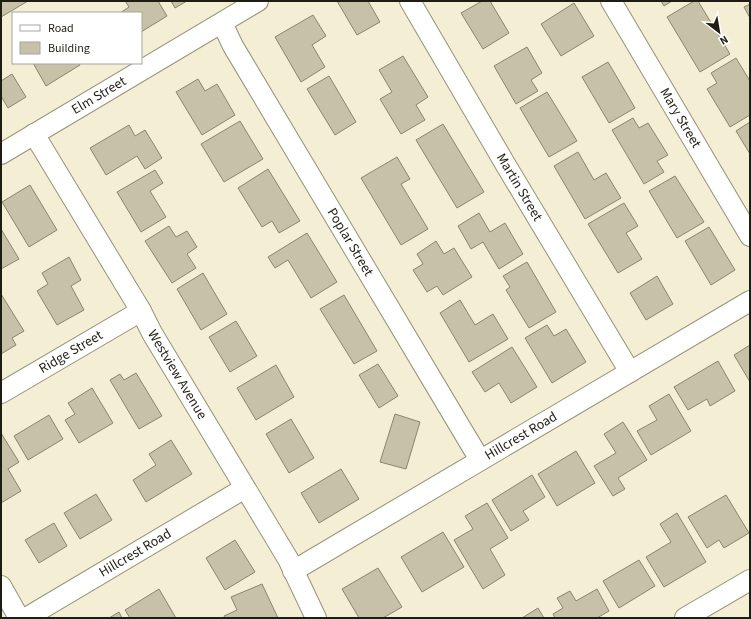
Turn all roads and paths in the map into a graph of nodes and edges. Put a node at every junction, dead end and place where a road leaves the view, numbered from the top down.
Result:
1 (258, 1) edge
2 (410, 1) edge
3 (611, 1) edge
4 (222, 23) junction
5 (34, 134) junction
6 (1, 154) edge
7 (750, 236) edge
8 (750, 301) edge
9 (141, 310) junction
10 (630, 372) junction
11 (1, 394) edge
12 (480, 460) junction
13 (245, 488) junction
14 (293, 571) junction
15 (750, 580) edge
16 (1, 586) edge
17 (19, 618) edge
18 (26, 618) edge
19 (316, 618) edge
20 (685, 618) edge

1 - 4 street, Elm Street
2 - 10 street, Martin Street
3 - 7 street, Mary Street
4 - 5 street, Elm Street
4 - 12 street, Poplar Street
5 - 6 street, Elm Street
5 - 9 street, Westview Avenue
8 - 10 street, Hillcrest Road
9 - 11 street, Ridge Street
9 - 13 street, Westview Avenue
10 - 12 street, Hillcrest Road
12 - 14 street, Hillcrest Road
13 - 14 street, Westview Avenue
13 - 18 street, Hillcrest Road
14 - 19 street, Westview Avenue
15 - 20 street
16 - 17 street

